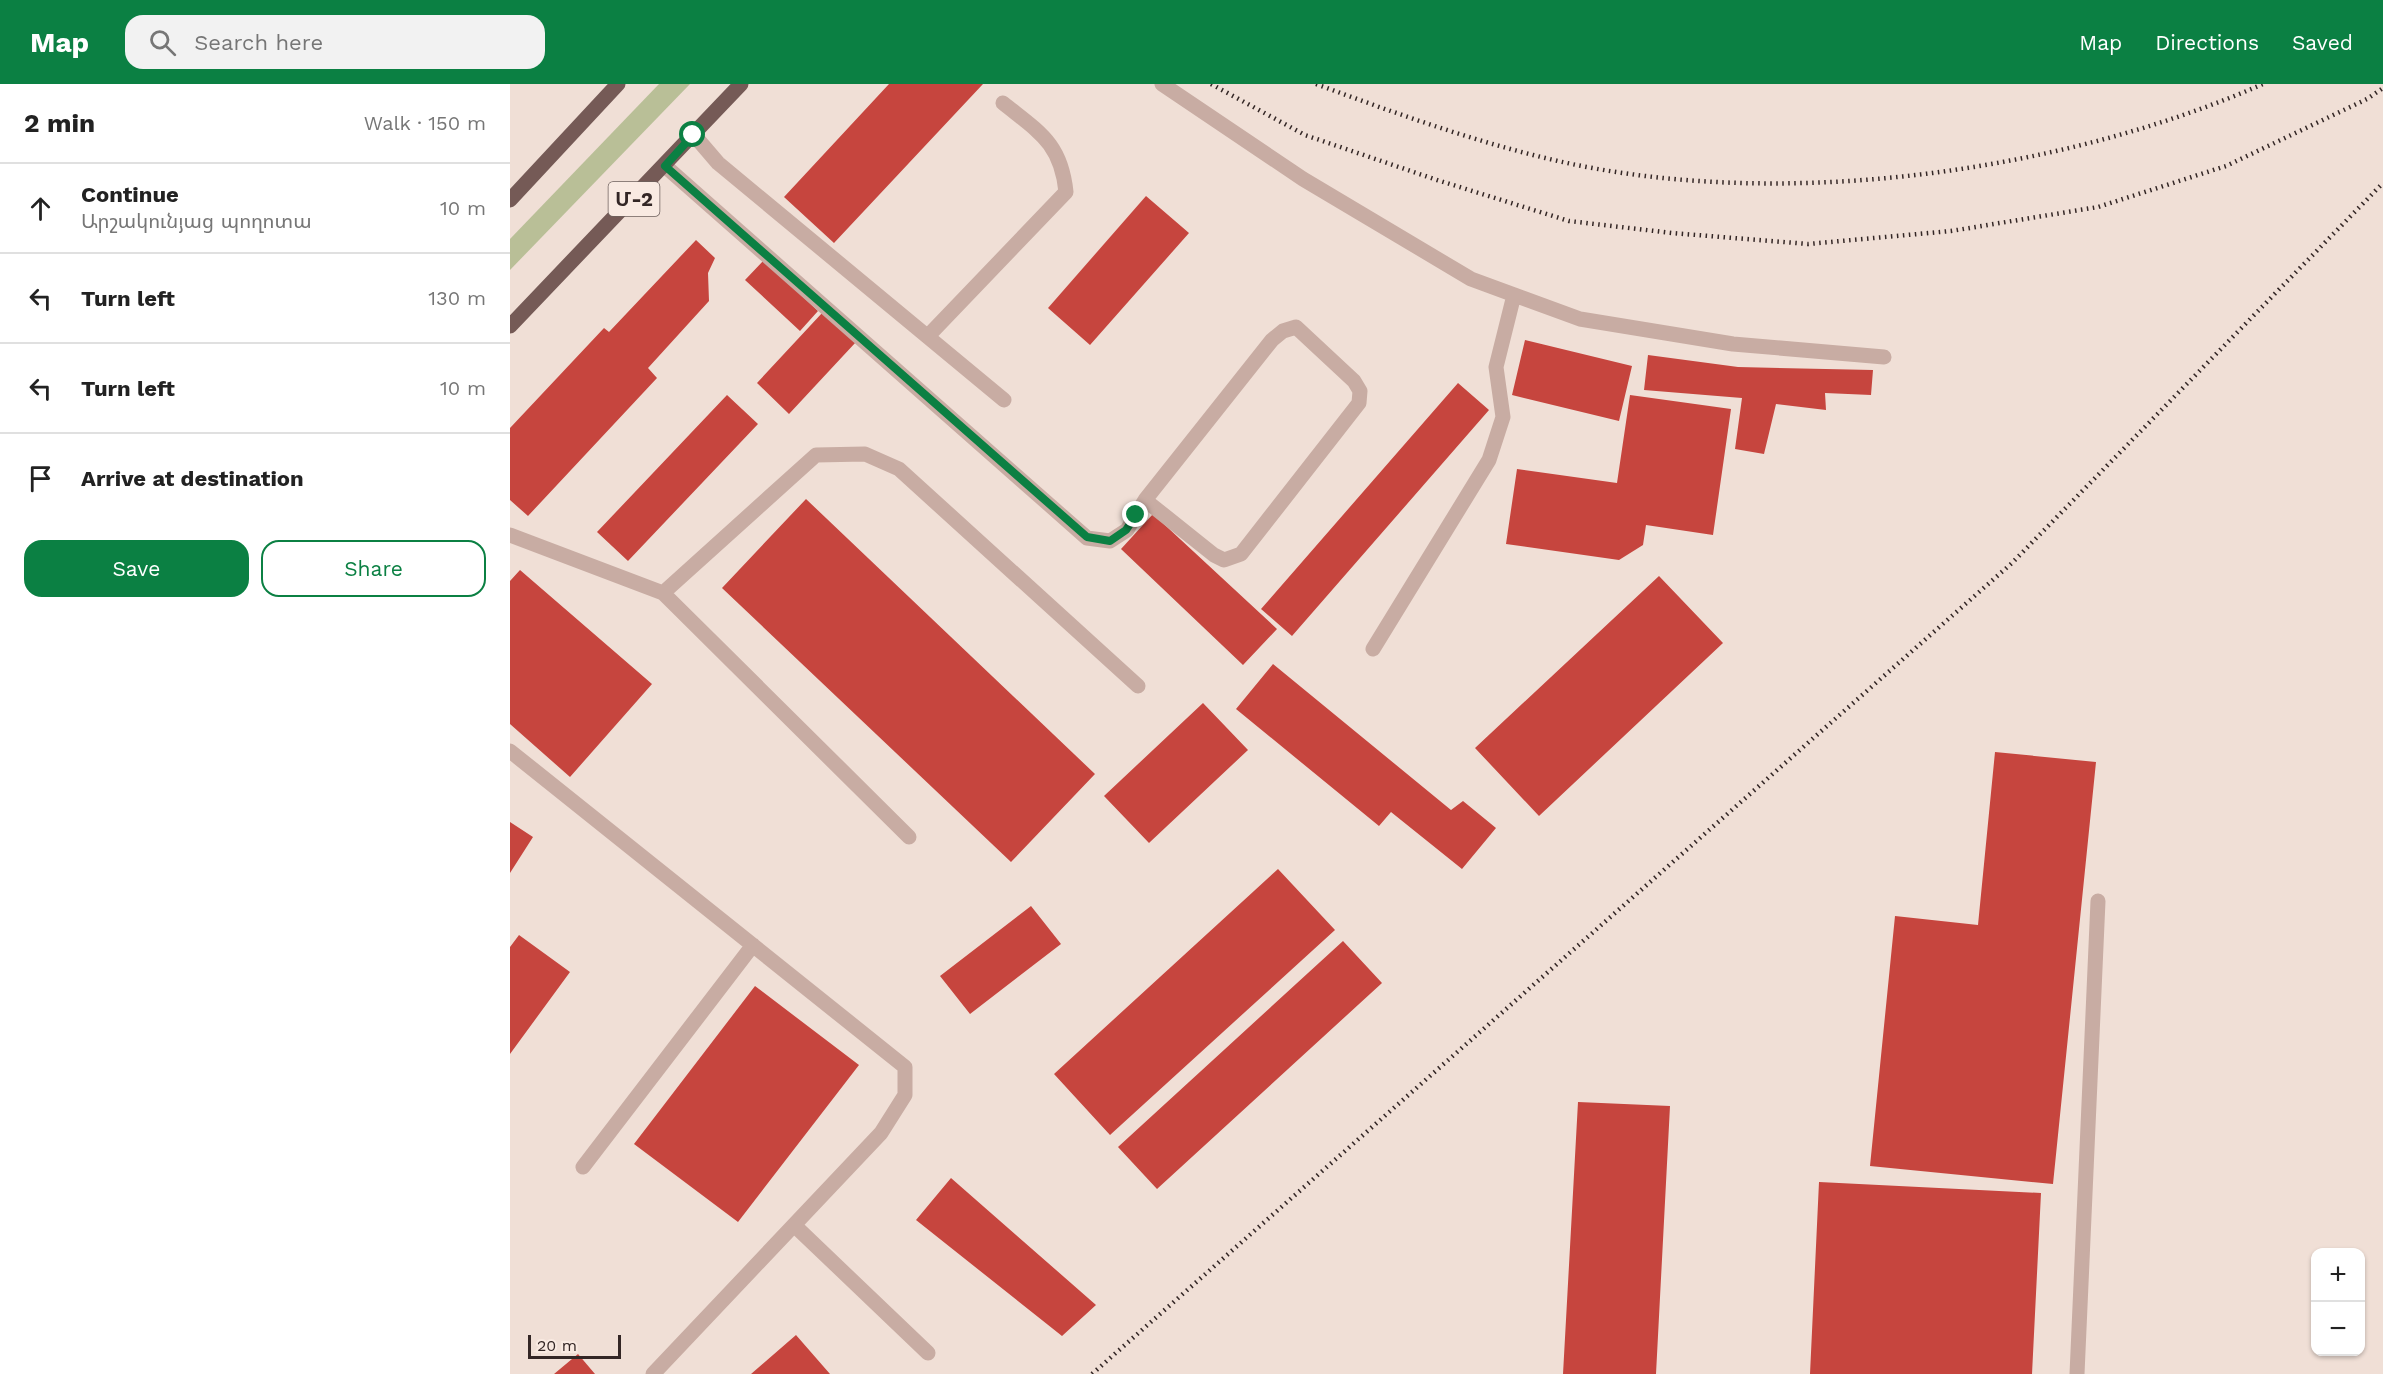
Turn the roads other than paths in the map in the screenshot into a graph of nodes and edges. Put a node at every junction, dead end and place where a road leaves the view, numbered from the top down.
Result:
1 (618, 84) edge
2 (741, 84) edge
3 (1162, 84) edge
4 (1003, 103) dead end
5 (693, 135) junction
6 (665, 166) junction
7 (510, 200) edge
8 (1514, 295) junction
9 (517, 314) edge
10 (510, 326) edge
11 (928, 336) junction
12 (1884, 357) dead end
13 (1004, 400) dead end
14 (1145, 500) junction
15 (510, 535) edge
16 (663, 593) junction
17 (1373, 648) dead end
18 (1138, 686) dead end
19 (510, 752) edge
20 (909, 837) dead end
21 (2098, 902) dead end
22 (753, 945) junction
23 (583, 1167) dead end
24 (794, 1225) junction
25 (928, 1353) dead end
26 (653, 1374) edge
27 (2077, 1374) edge

1 - 7 main road
2 - 5 main road, Մ-2
3 - 8 lane
4 - 11 lane
5 - 6 main road, Մ-2
5 - 11 lane
6 - 9 main road, Մ-2
6 - 14 lane
8 - 12 lane
8 - 17 lane
9 - 10 main road, Մ-2
11 - 13 lane
14 - 14 lane
15 - 16 lane
16 - 18 lane
16 - 20 lane
19 - 22 lane
21 - 27 lane
22 - 23 lane
22 - 24 lane
24 - 25 lane
24 - 26 lane

